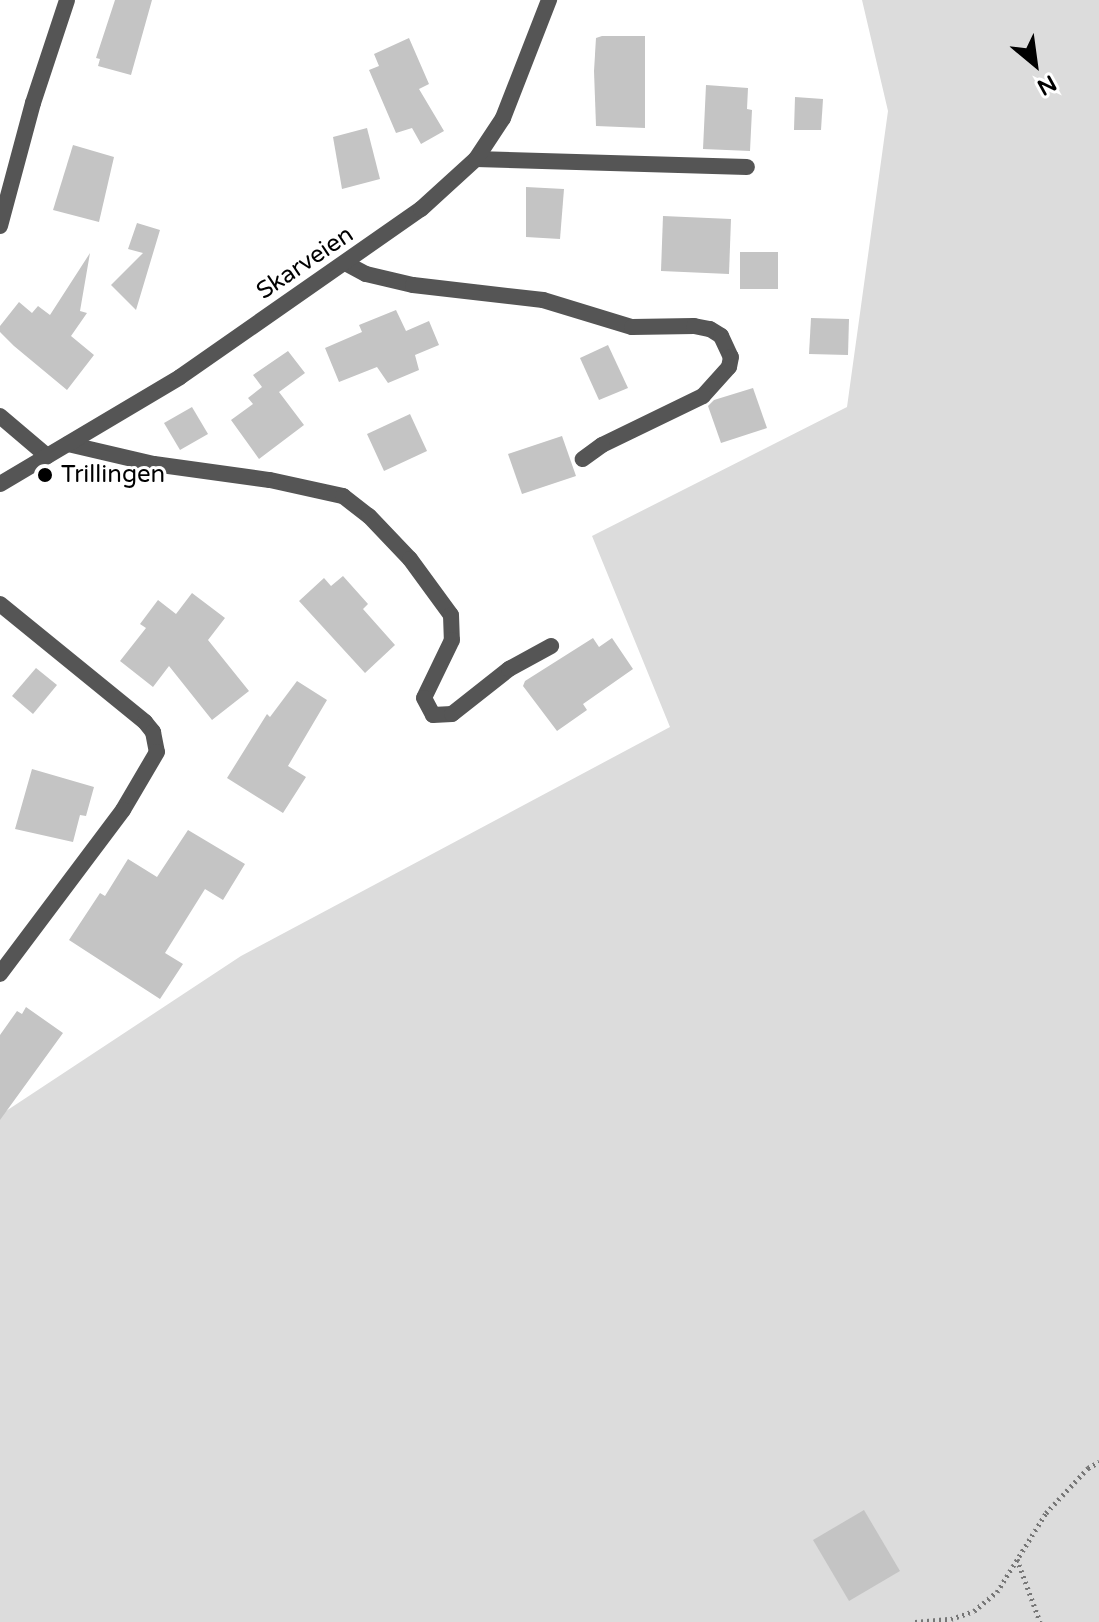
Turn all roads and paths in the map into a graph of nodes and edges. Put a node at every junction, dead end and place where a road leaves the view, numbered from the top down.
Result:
1 (67, 0) edge
2 (549, 0) edge
3 (476, 159) junction
4 (747, 167) dead end
5 (0, 226) edge
6 (347, 264) junction
7 (0, 416) edge
8 (68, 444) junction
9 (47, 456) junction
10 (583, 459) dead end
11 (0, 484) edge
12 (0, 604) edge
13 (551, 646) dead end
14 (0, 974) edge
15 (1099, 1462) edge
16 (1017, 1559) junction
17 (915, 1622) edge
18 (1040, 1622) edge

1 - 5 street
2 - 3 street, Skarveien
3 - 4 street
3 - 6 street, Skarveien
6 - 8 street, Skarveien
6 - 10 street
7 - 9 street
8 - 9 street, Skarveien
8 - 13 street
9 - 11 street, Skarveien
12 - 14 street
15 - 16 path
16 - 17 path
16 - 18 path

